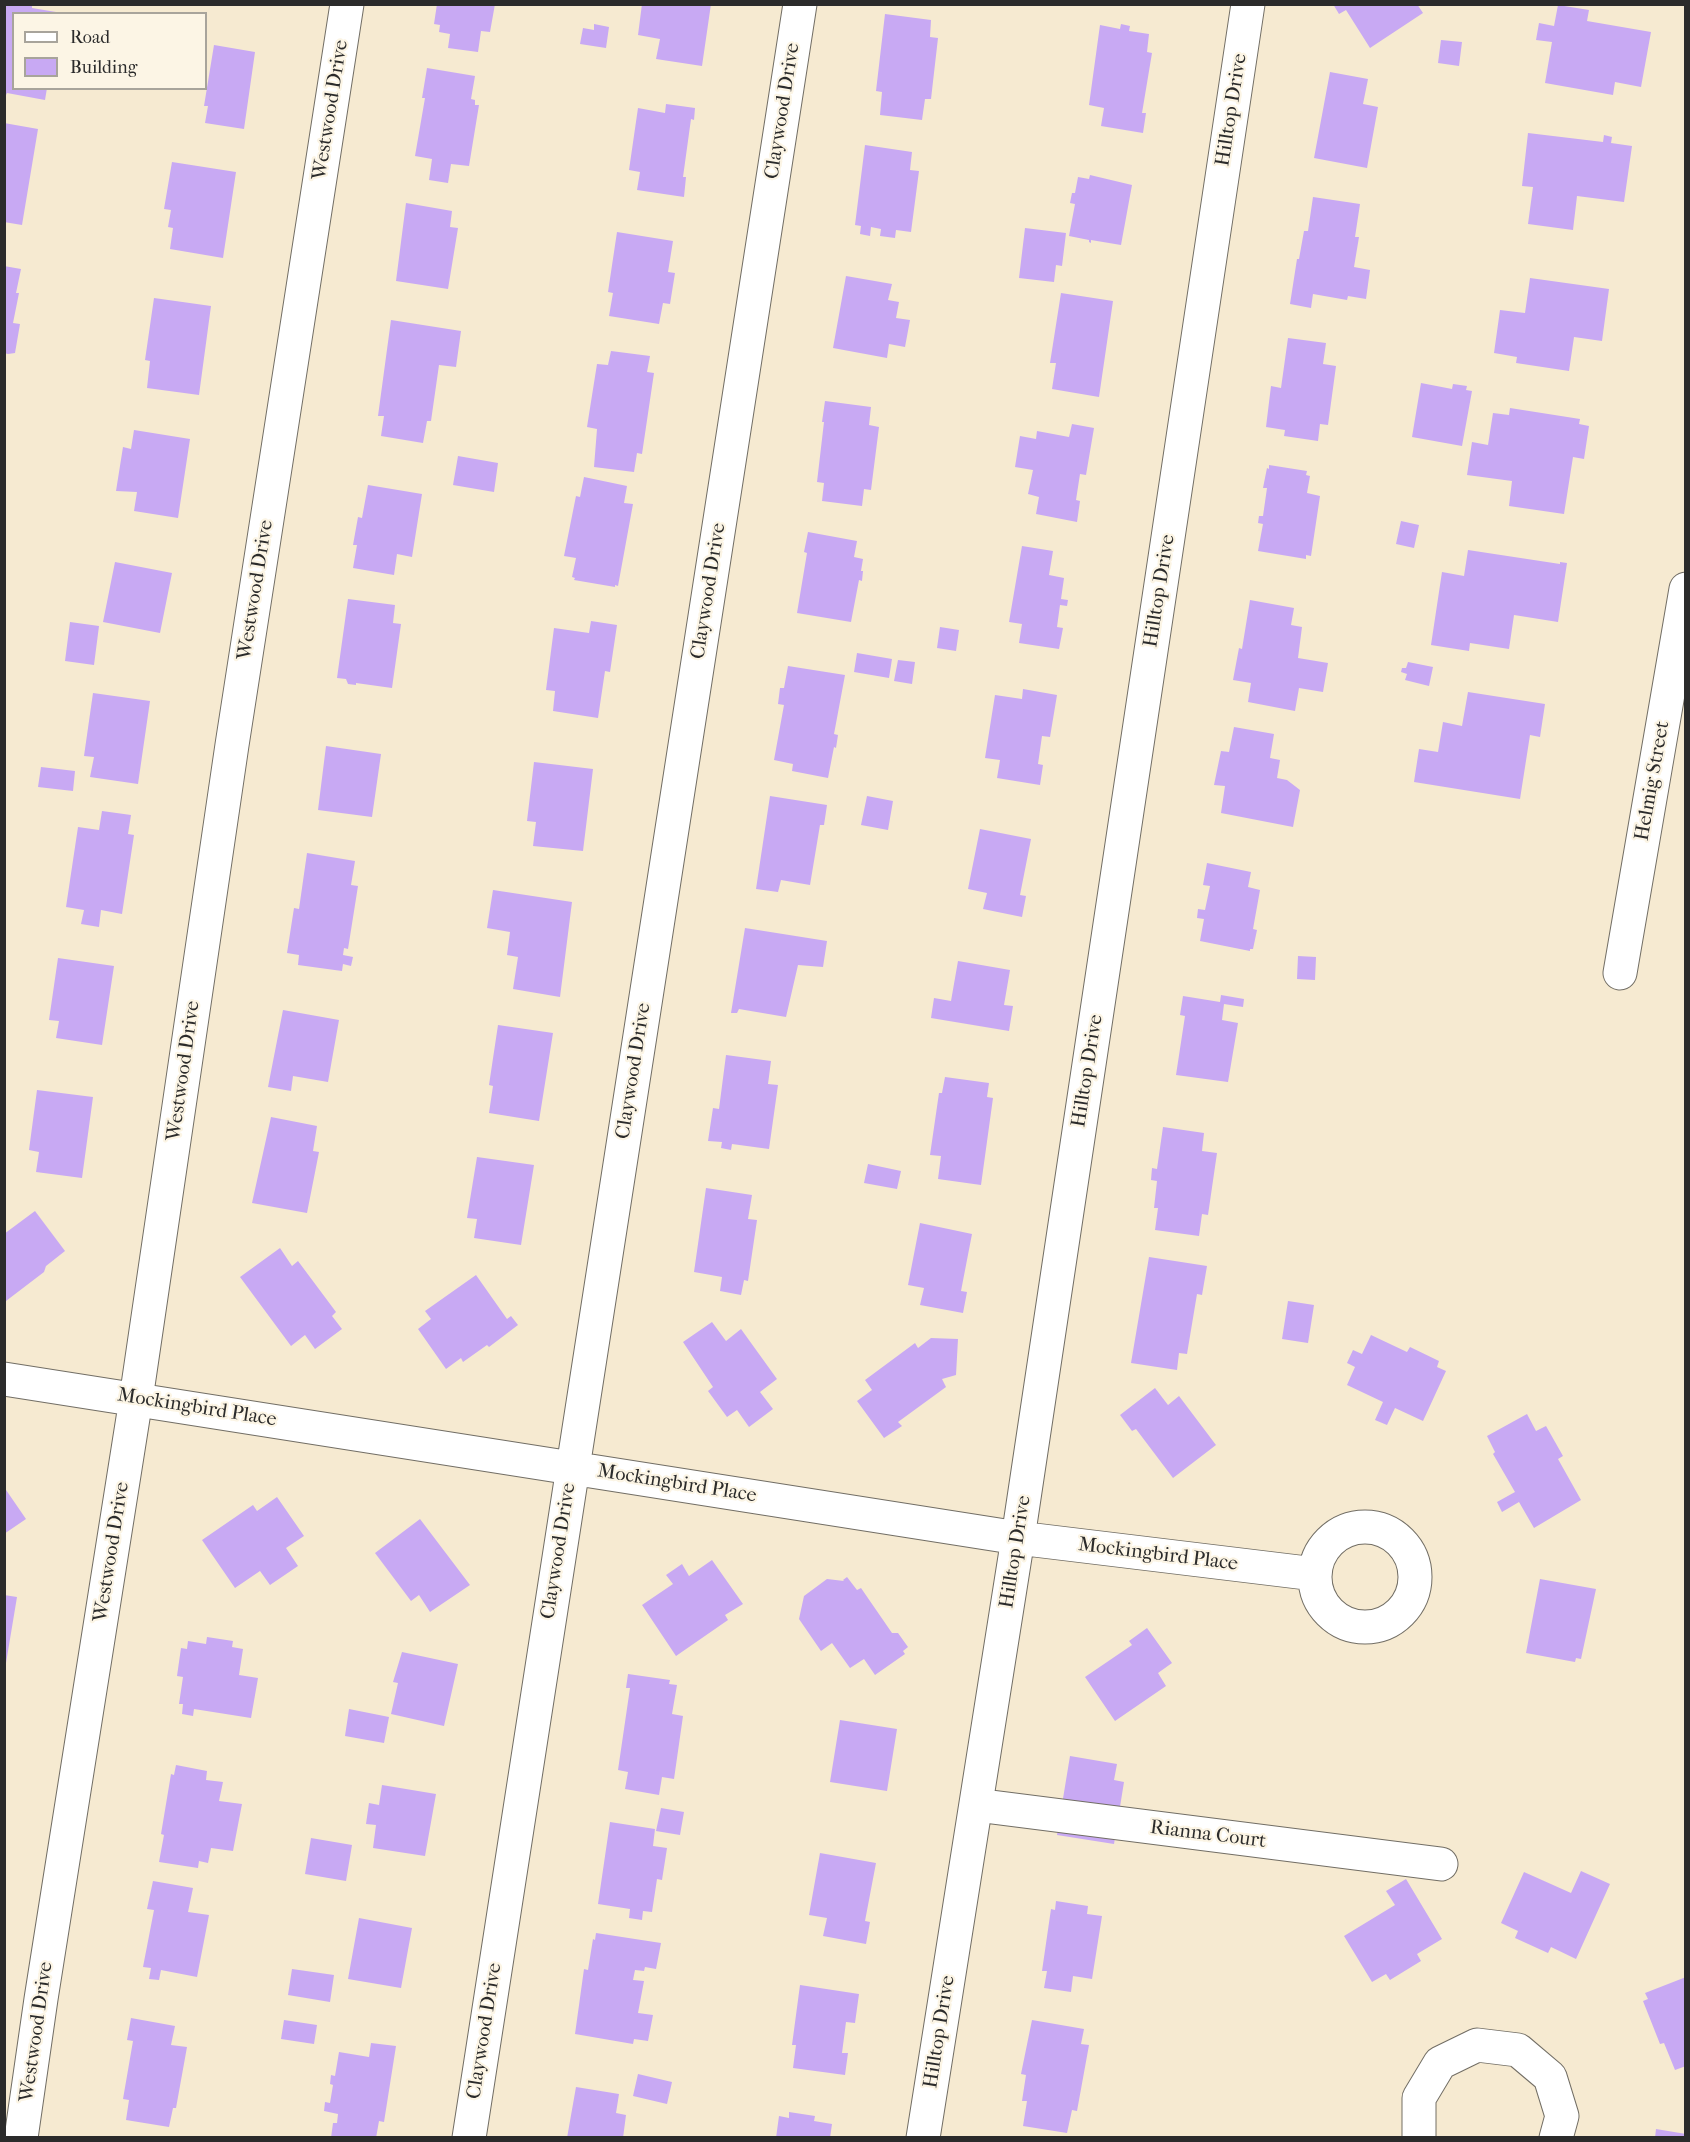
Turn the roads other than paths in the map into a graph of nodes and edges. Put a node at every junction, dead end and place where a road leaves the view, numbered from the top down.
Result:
1 (347, 4) edge
2 (800, 4) edge
3 (1248, 4) edge
4 (1686, 589) edge
5 (1620, 973) dead end
6 (4, 1379) edge
7 (136, 1399) junction
8 (572, 1468) junction
9 (1018, 1538) junction
10 (1315, 1574) dead end
11 (976, 1805) junction
12 (1441, 1864) dead end
13 (21, 2138) edge
14 (469, 2138) edge
15 (923, 2138) edge
16 (1419, 2138) edge
17 (1556, 2138) edge

1 - 7 street, Westwood Drive
2 - 8 street, Claywood Drive
3 - 9 street, Hilltop Drive
4 - 5 street, Helmig Street
6 - 7 street, Mockingbird Place
7 - 8 street, Mockingbird Place
7 - 13 street, Westwood Drive
8 - 9 street, Mockingbird Place
8 - 14 street, Claywood Drive
9 - 10 street, Mockingbird Place
9 - 11 street, Hilltop Drive
11 - 12 street, Rianna Court
11 - 15 street, Hilltop Drive
16 - 17 street

